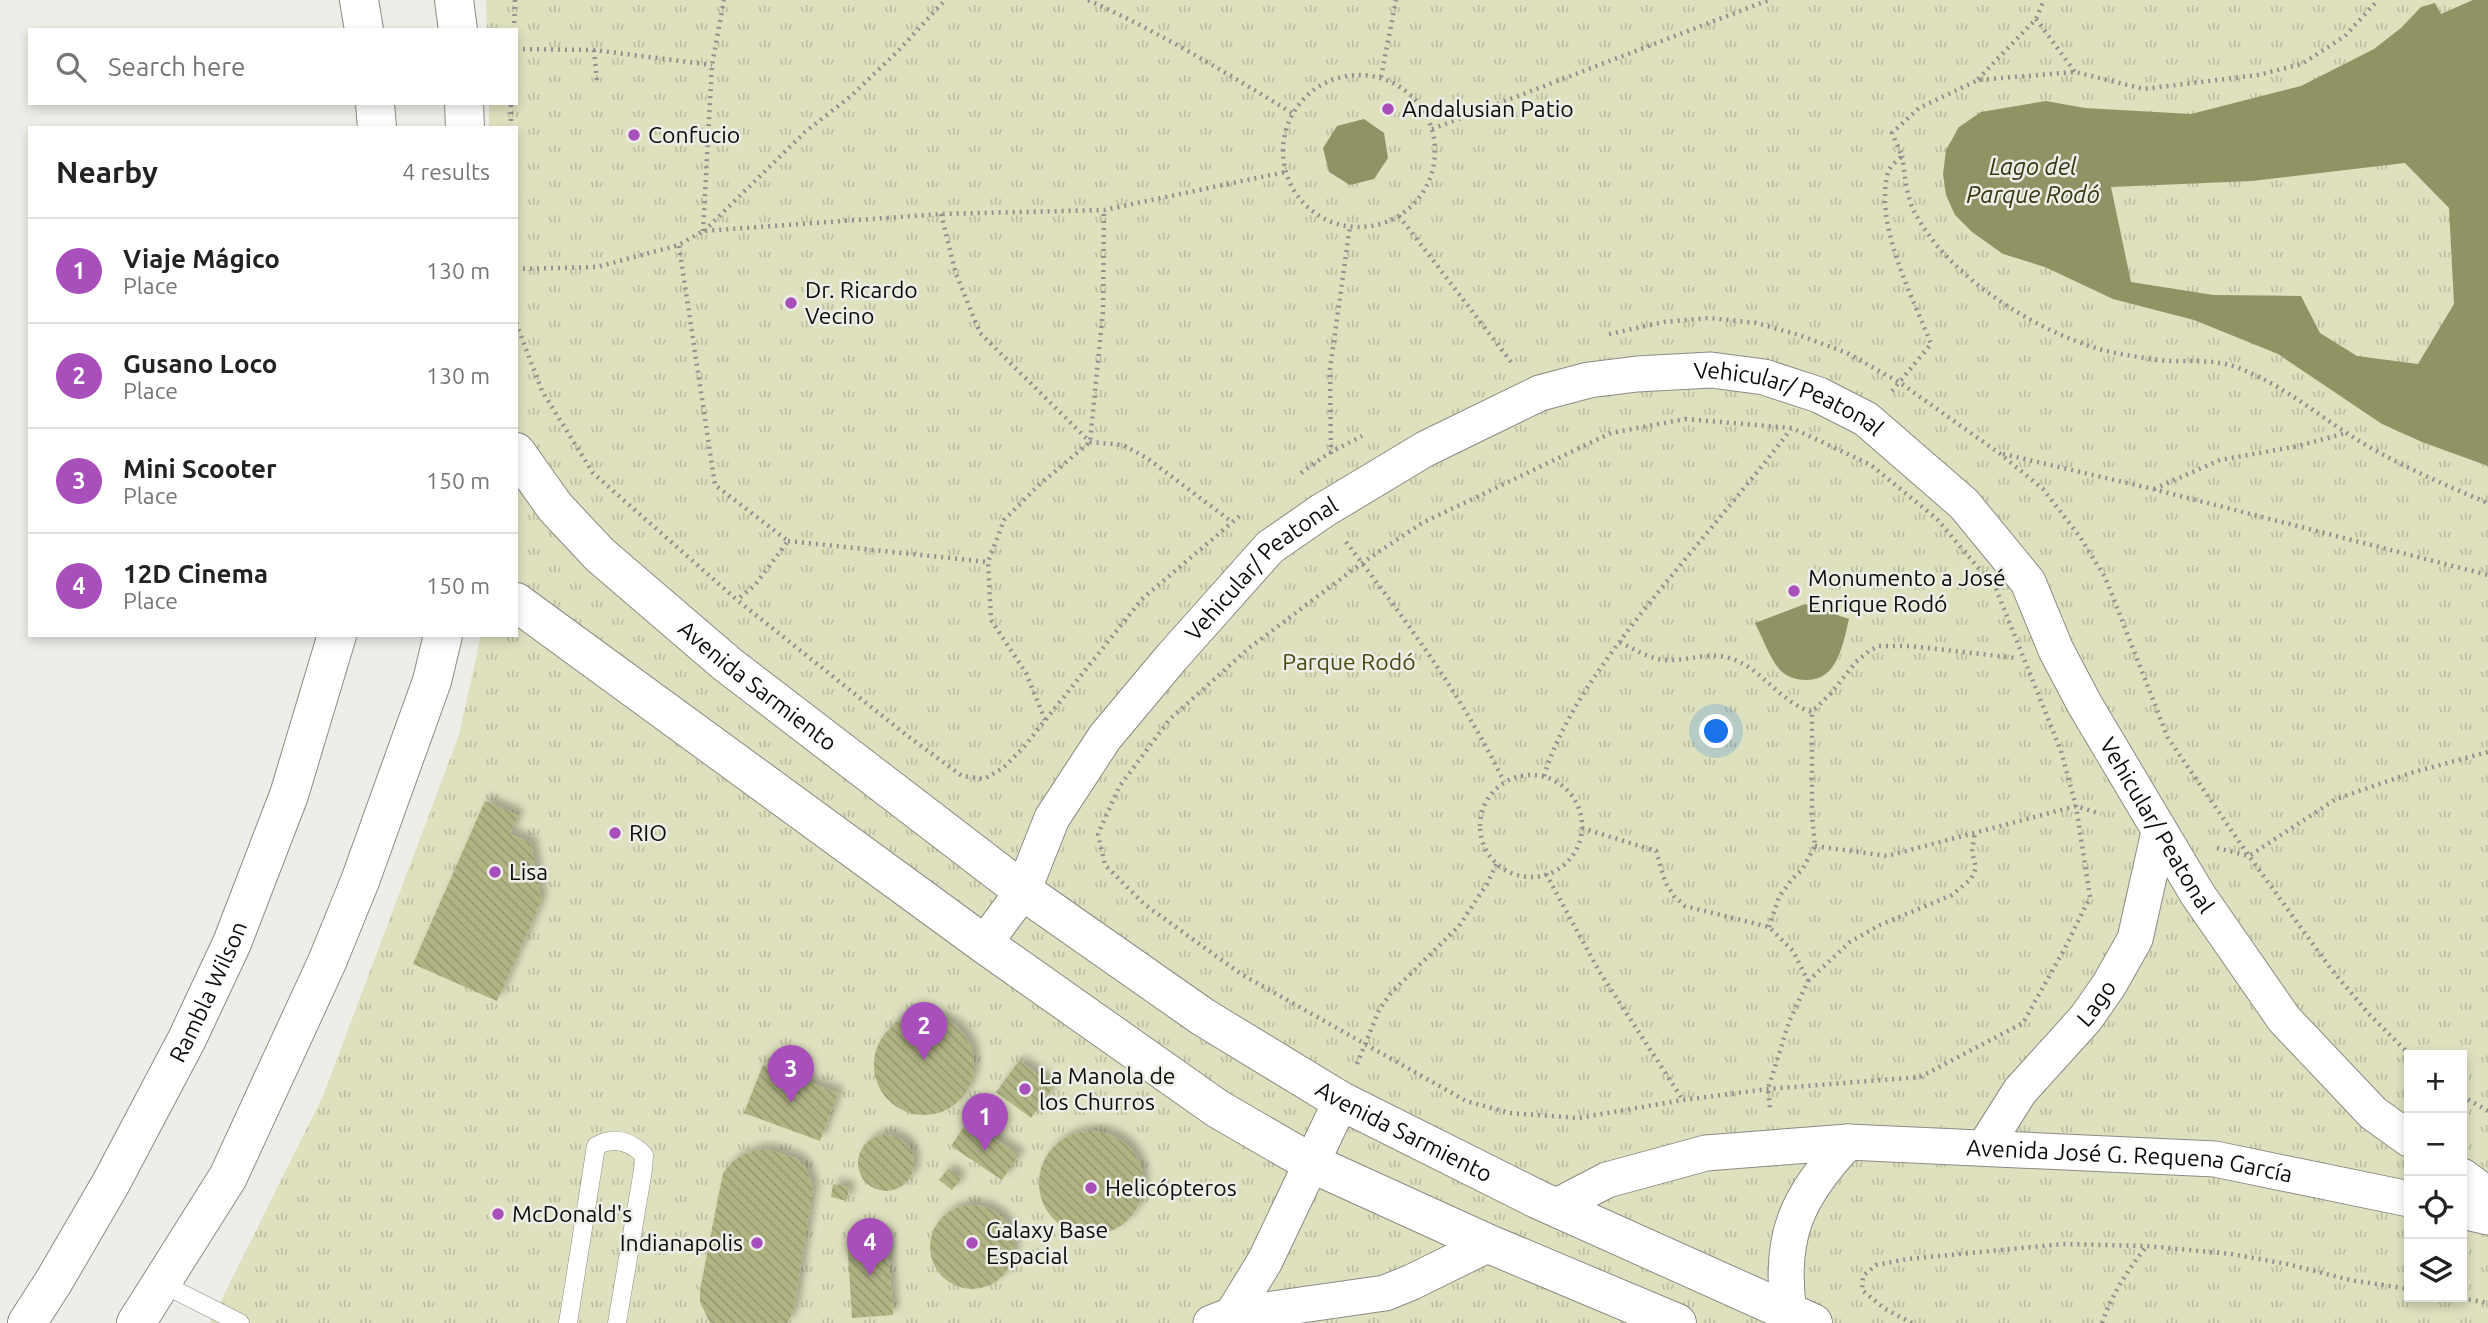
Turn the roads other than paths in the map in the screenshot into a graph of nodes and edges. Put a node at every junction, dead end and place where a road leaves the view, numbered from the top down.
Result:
1 (359, 0) edge
2 (454, 0) edge
3 (364, 28) edge
4 (458, 28) edge
5 (375, 105) edge
6 (464, 105) edge
7 (377, 126) edge
8 (465, 126) edge
9 (518, 455) edge
10 (518, 603) edge
11 (336, 637) edge
12 (442, 637) edge
13 (2159, 832) junction
14 (1023, 891) junction
15 (984, 944) junction
16 (1341, 1101) junction
17 (2404, 1135) edge
18 (1848, 1142) junction
19 (1984, 1148) junction
20 (1313, 1164) junction
21 (2467, 1180) edge
22 (2488, 1195) edge
23 (2404, 1198) edge
24 (1555, 1206) junction
25 (2467, 1212) edge
26 (2488, 1217) edge
27 (1489, 1244) junction
28 (163, 1284) junction
29 (1801, 1318) edge
30 (1221, 1319) edge
31 (27, 1323) edge
32 (136, 1323) edge
33 (240, 1323) edge
34 (568, 1323) edge
35 (617, 1323) edge
36 (1677, 1323) edge

1 - 3 street
2 - 4 street
5 - 7 street
6 - 8 street
9 - 14 street, Avenida Sarmiento
10 - 15 street
11 - 31 street, Rambla Wilson
12 - 28 street
13 - 14 street, Vehicular/ Peatonal
13 - 17 street, Vehicular/ Peatonal
13 - 19 street, Lago
14 - 15 street
14 - 16 street, Avenida Sarmiento
15 - 20 street
16 - 20 street
16 - 24 street, Avenida Sarmiento
18 - 19 street, Avenida José G. Requena García
18 - 24 street, Avenida José G. Requena García
18 - 29 street
19 - 23 street, Avenida José G. Requena García
20 - 27 street
20 - 30 street
21 - 22 street
24 - 29 street, Avenida Sarmiento
25 - 26 street
27 - 30 street
27 - 36 street
28 - 32 street
28 - 33 lane
34 - 35 lane

